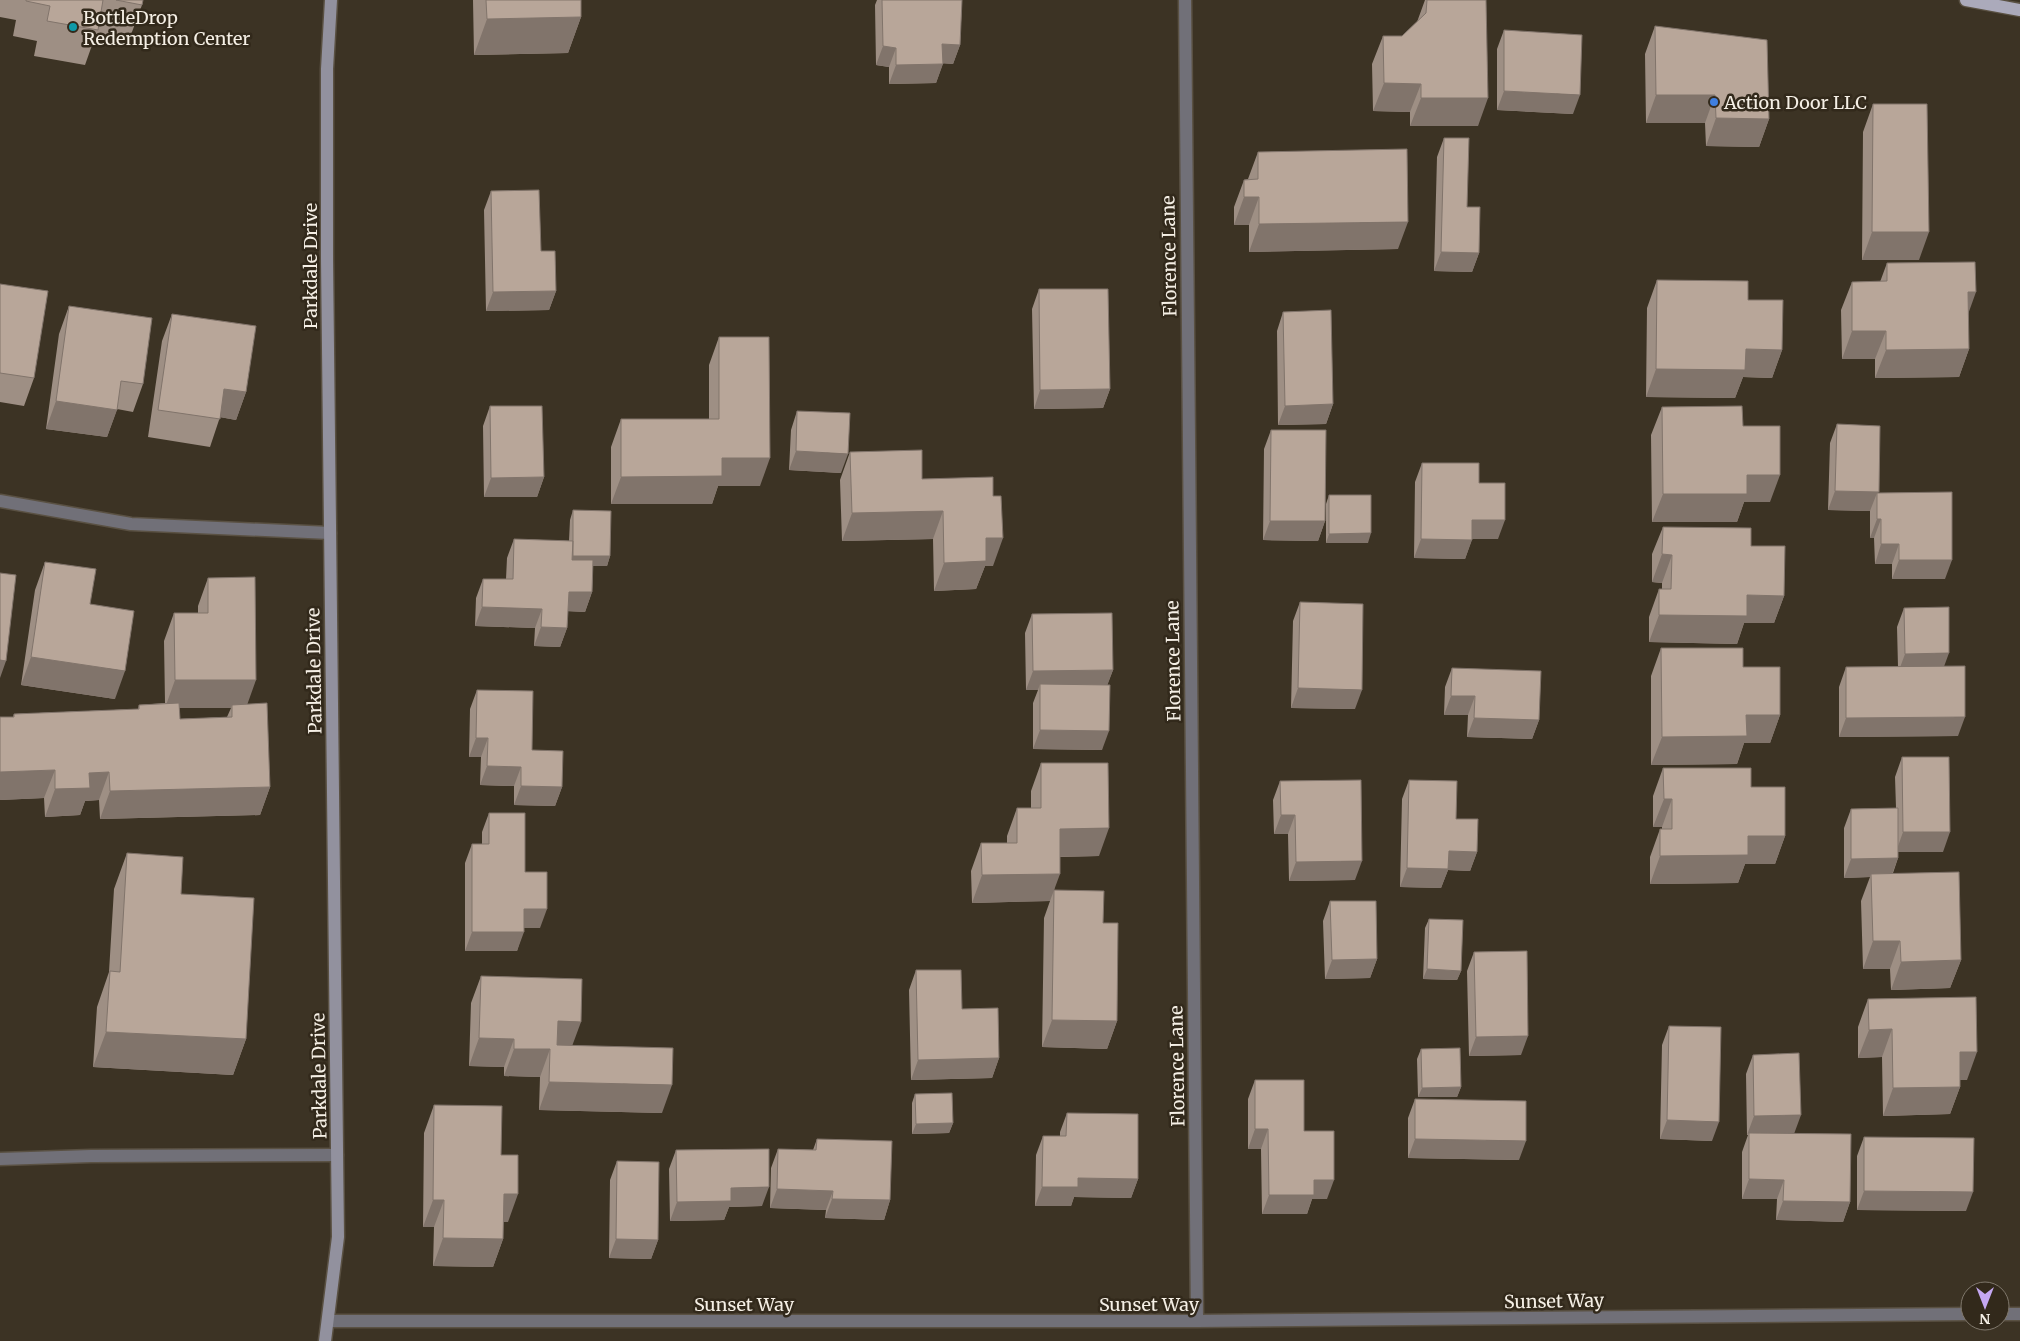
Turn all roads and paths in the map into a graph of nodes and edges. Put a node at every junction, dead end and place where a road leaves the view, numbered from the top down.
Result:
1 (331, 0) edge
2 (1185, 0) edge
3 (1966, 0) edge
4 (2020, 10) edge
5 (0, 501) edge
6 (330, 533) junction
7 (337, 1154) junction
8 (0, 1159) edge
9 (1960, 1314) edge
10 (328, 1321) junction
11 (1197, 1322) junction
12 (325, 1341) edge

1 - 6 main road, Parkdale Drive
2 - 11 street, Florence Lane
3 - 4 main road
5 - 6 street
6 - 7 main road, Parkdale Drive
7 - 8 street
7 - 10 main road, Parkdale Drive
9 - 11 street, Sunset Way
10 - 11 street, Sunset Way
10 - 12 main road, Parkdale Drive

